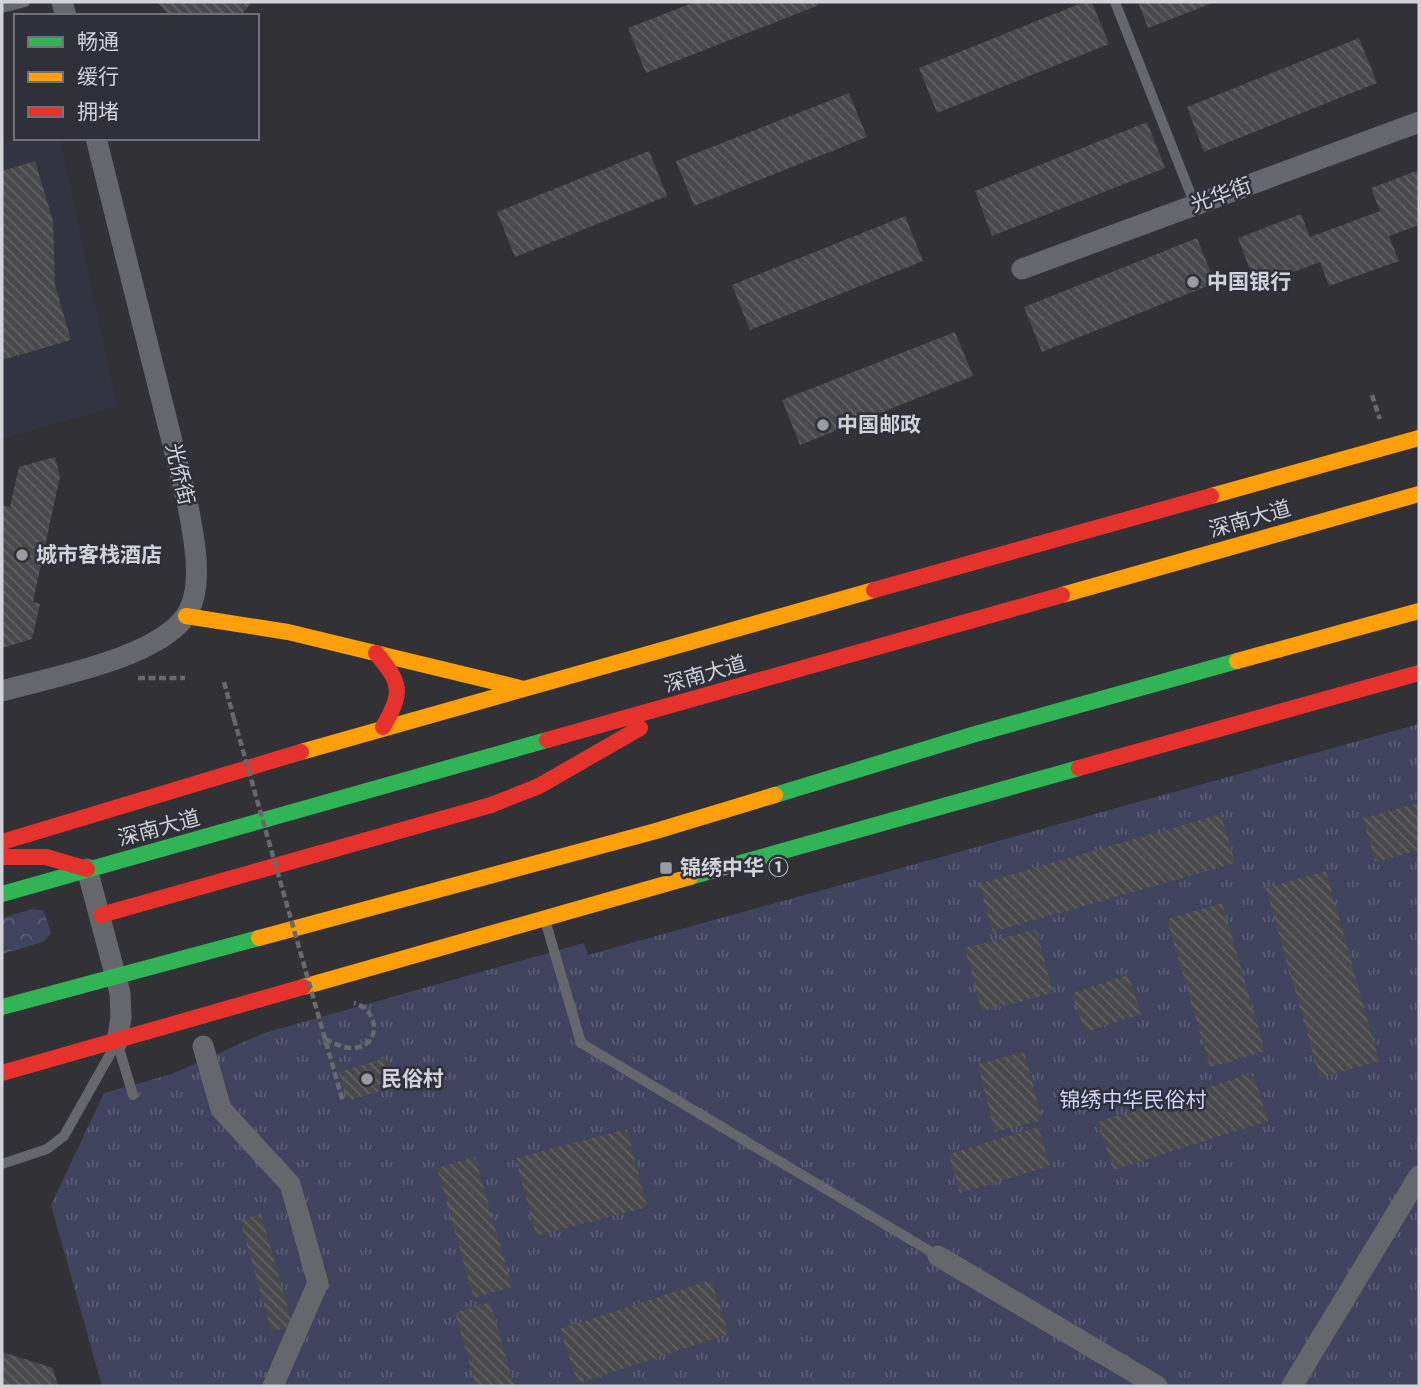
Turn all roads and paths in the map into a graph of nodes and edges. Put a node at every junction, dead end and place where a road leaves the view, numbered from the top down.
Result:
1 (24, 2) edge
2 (1115, 2) edge
3 (2, 8) edge
4 (1419, 122) edge
5 (97, 140) edge
6 (1195, 205) junction
7 (1022, 269) dead end
8 (1373, 395) dead end
9 (1379, 417) dead end
10 (1419, 438) edge
11 (1419, 494) edge
12 (1419, 611) edge
13 (186, 616) junction
14 (376, 653) junction
15 (1419, 673) edge
16 (130, 677) dead end
17 (185, 678) dead end
18 (224, 682) dead end
19 (525, 689) junction
20 (2, 691) edge
21 (689, 700) junction
22 (383, 727) junction
23 (2, 842) edge
24 (2, 857) edge
25 (88, 869) junction
26 (2, 894) edge
27 (101, 915) junction
28 (544, 918) junction
29 (117, 975) junction
30 (349, 1003) dead end
31 (2, 1007) edge
32 (325, 1039) junction
33 (117, 1042) junction
34 (203, 1046) dead end
35 (2, 1073) edge
36 (132, 1096) dead end
37 (343, 1102) dead end
38 (2, 1164) edge
39 (1419, 1176) edge
40 (938, 1256) joint
41 (272, 1386) edge
42 (1157, 1386) edge
43 (1292, 1386) edge

1 - 3 lane
2 - 6 lane
4 - 6 street, 光华街
5 - 13 street, 光侨街
6 - 7 street, 光华街
8 - 9 path
10 - 19 main road
11 - 21 main road, 深南大道
12 - 29 main road
13 - 14 main road
13 - 20 street
14 - 19 main road
14 - 22 main road
15 - 28 main road
16 - 17 path
18 - 32 path, bridge
19 - 22 main road
21 - 25 main road, 深南大道
21 - 27 main road
22 - 23 main road
24 - 25 main road
25 - 26 main road, 深南大道
25 - 27 street
27 - 29 street
28 - 33 main road
28 - 40 lane
29 - 31 main road
29 - 33 street
30 - 32 path
32 - 37 path, bridge
33 - 35 main road
33 - 36 lane
33 - 38 lane
34 - 41 street
39 - 43 street
40 - 42 street

